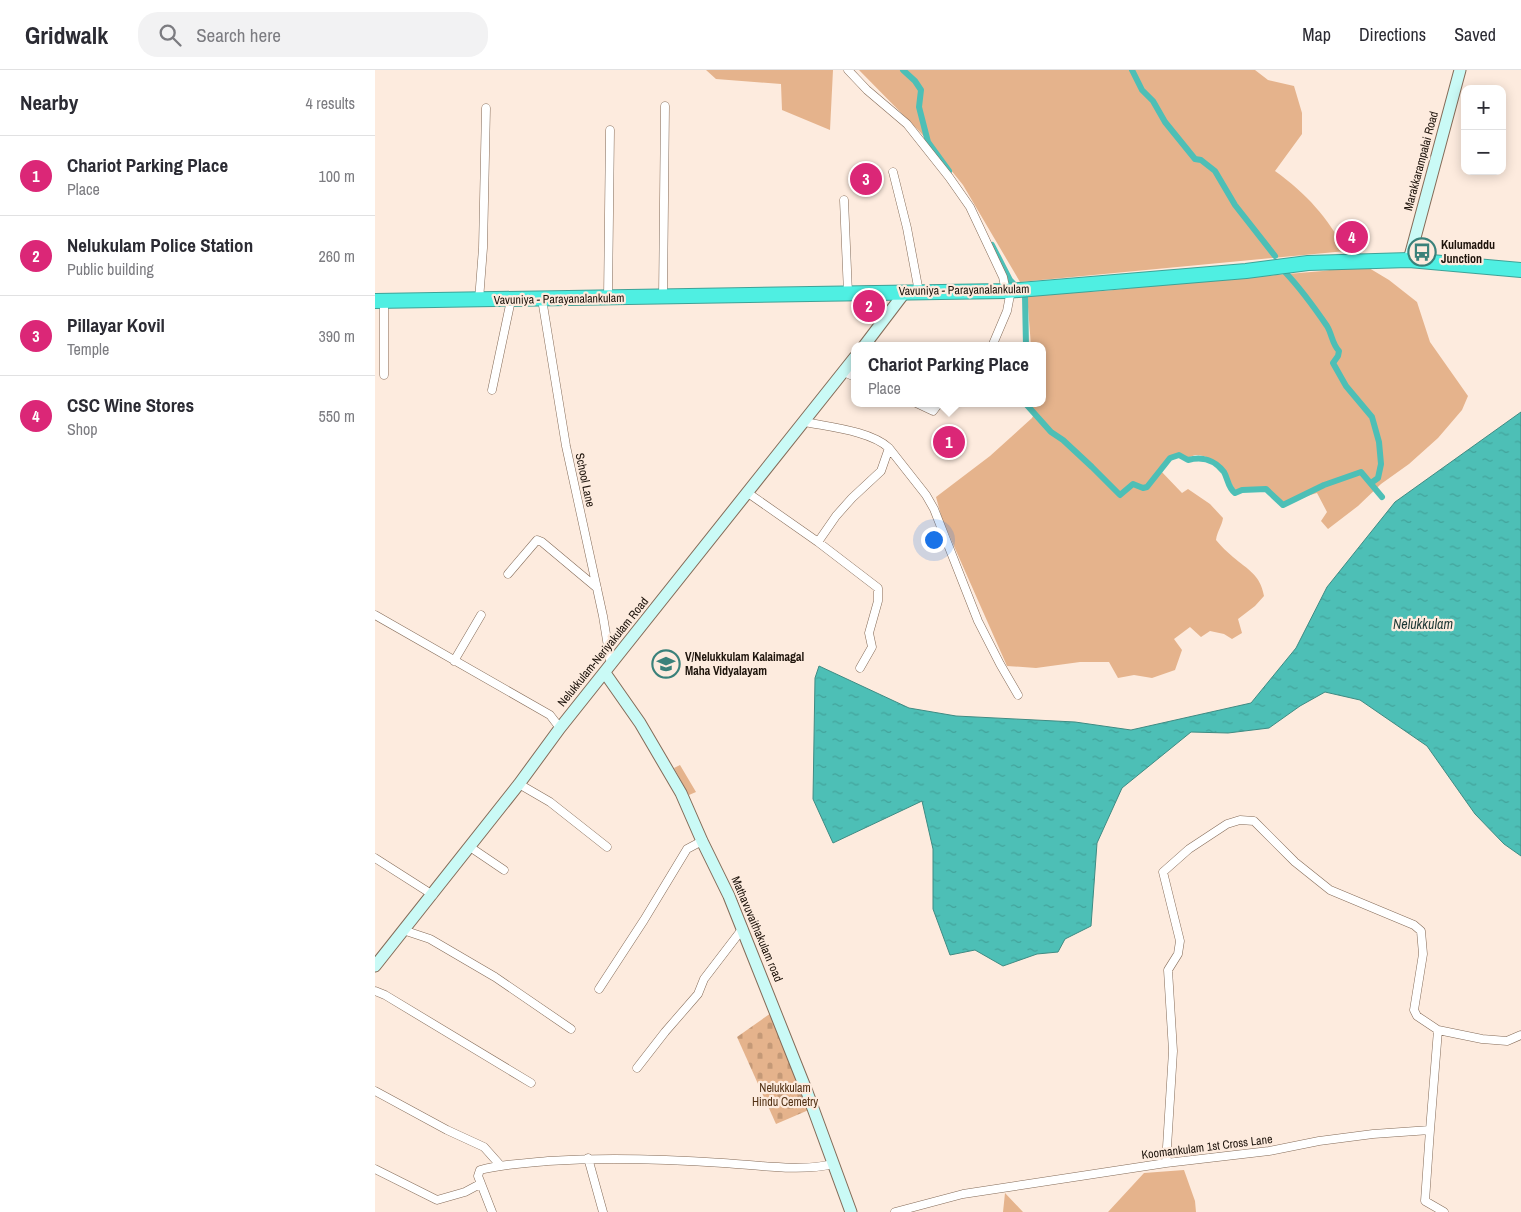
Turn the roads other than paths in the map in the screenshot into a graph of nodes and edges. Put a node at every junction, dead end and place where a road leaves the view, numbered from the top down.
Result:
1 (848, 70) edge
2 (1460, 70) edge
3 (665, 106) dead end
4 (486, 108) dead end
5 (610, 130) dead end
6 (893, 172) dead end
7 (844, 200) dead end
8 (1409, 260) junction
9 (1521, 270) edge
10 (1009, 291) junction
11 (905, 292) junction
12 (919, 292) junction
13 (848, 293) junction
14 (663, 297) junction
15 (608, 298) junction
16 (542, 299) junction
17 (479, 300) junction
18 (511, 300) junction
19 (380, 301) edge
20 (867, 342) edge
21 (994, 342) edge
22 (851, 362) edge
23 (844, 372) junction
24 (384, 375) dead end
25 (851, 375) edge
26 (492, 390) dead end
27 (924, 407) edge
28 (936, 407) edge
29 (805, 422) junction
30 (889, 448) junction
31 (748, 493) junction
32 (818, 542) junction
33 (508, 574) dead end
34 (597, 588) junction
35 (375, 615) edge
36 (481, 615) dead end
37 (454, 661) junction
38 (860, 668) dead end
39 (608, 669) junction
40 (1018, 695) dead end
41 (560, 728) junction
42 (519, 784) junction
43 (702, 841) junction
44 (470, 847) junction
45 (607, 847) dead end
46 (375, 858) edge
47 (504, 870) dead end
48 (433, 894) junction
49 (743, 928) junction
50 (403, 930) junction
51 (375, 966) edge
52 (599, 989) dead end
53 (375, 991) edge
54 (571, 1029) dead end
55 (1439, 1030) junction
56 (1521, 1035) edge
57 (637, 1068) dead end
58 (531, 1083) dead end
59 (375, 1091) edge
60 (1430, 1130) junction
61 (588, 1158) junction
62 (1166, 1163) junction
63 (833, 1164) junction
64 (500, 1165) junction
65 (375, 1170) edge
66 (480, 1184) junction
67 (492, 1212) edge
68 (603, 1212) edge
69 (851, 1212) edge
70 (895, 1212) edge
71 (1444, 1212) edge

1 - 10 street
2 - 8 main road, Marakkarampalai Road
3 - 14 street
4 - 17 street
5 - 15 street
6 - 12 street
7 - 13 street
8 - 9 highway, Vavuniya - Parayanalankulam
8 - 10 highway, Vavuniya - Parayanalankulam
10 - 12 highway, Vavuniya - Parayanalankulam
10 - 21 street
11 - 12 highway, Vavuniya - Parayanalankulam
11 - 13 highway, Vavuniya - Parayanalankulam
11 - 20 main road
13 - 14 highway, Vavuniya - Parayanalankulam
14 - 15 highway, Vavuniya - Parayanalankulam
15 - 16 highway, Vavuniya - Parayanalankulam
16 - 18 highway, Vavuniya - Parayanalankulam
16 - 34 street, School Lane
17 - 18 highway, Vavuniya - Parayanalankulam
17 - 19 highway, Vavuniya - Parayanalankulam
18 - 26 street
19 - 24 street
22 - 23 main road, Nelukkulam-Neriyakulam Road
23 - 25 street
23 - 29 main road, Nelukkulam-Neriyakulam Road
27 - 28 street
29 - 30 street
29 - 31 main road, Nelukkulam-Neriyakulam Road
30 - 32 street
30 - 40 street
31 - 32 street
31 - 39 main road, Nelukkulam-Neriyakulam Road
32 - 38 street
33 - 34 street
34 - 39 street, School Lane
35 - 37 street
36 - 37 street
37 - 41 street
39 - 41 main road, Nelukkulam-Neriyakulam Road
39 - 43 main road, Mathavuvaithakulam road
41 - 42 main road, Nelukkulam-Neriyakulam Road
42 - 44 main road, Nelukkulam-Neriyakulam Road
42 - 45 street
43 - 49 main road, Mathavuvaithakulam road
43 - 52 street
44 - 47 street
44 - 48 main road, Nelukkulam-Neriyakulam Road
46 - 48 street
48 - 50 main road, Nelukkulam-Neriyakulam Road
49 - 57 street
49 - 63 main road, Mathavuvaithakulam road
50 - 51 main road, Nelukkulam-Neriyakulam Road
50 - 54 street
53 - 58 street
55 - 56 street
55 - 60 street
55 - 62 street
59 - 64 street
60 - 62 street, Koomankulam 1st Cross Lane
60 - 71 street
61 - 63 street
61 - 64 street
61 - 68 street
62 - 70 street, Koomankulam 1st Cross Lane
63 - 69 main road, Mathavuvaithakulam road
64 - 66 street
65 - 66 street
66 - 67 street

